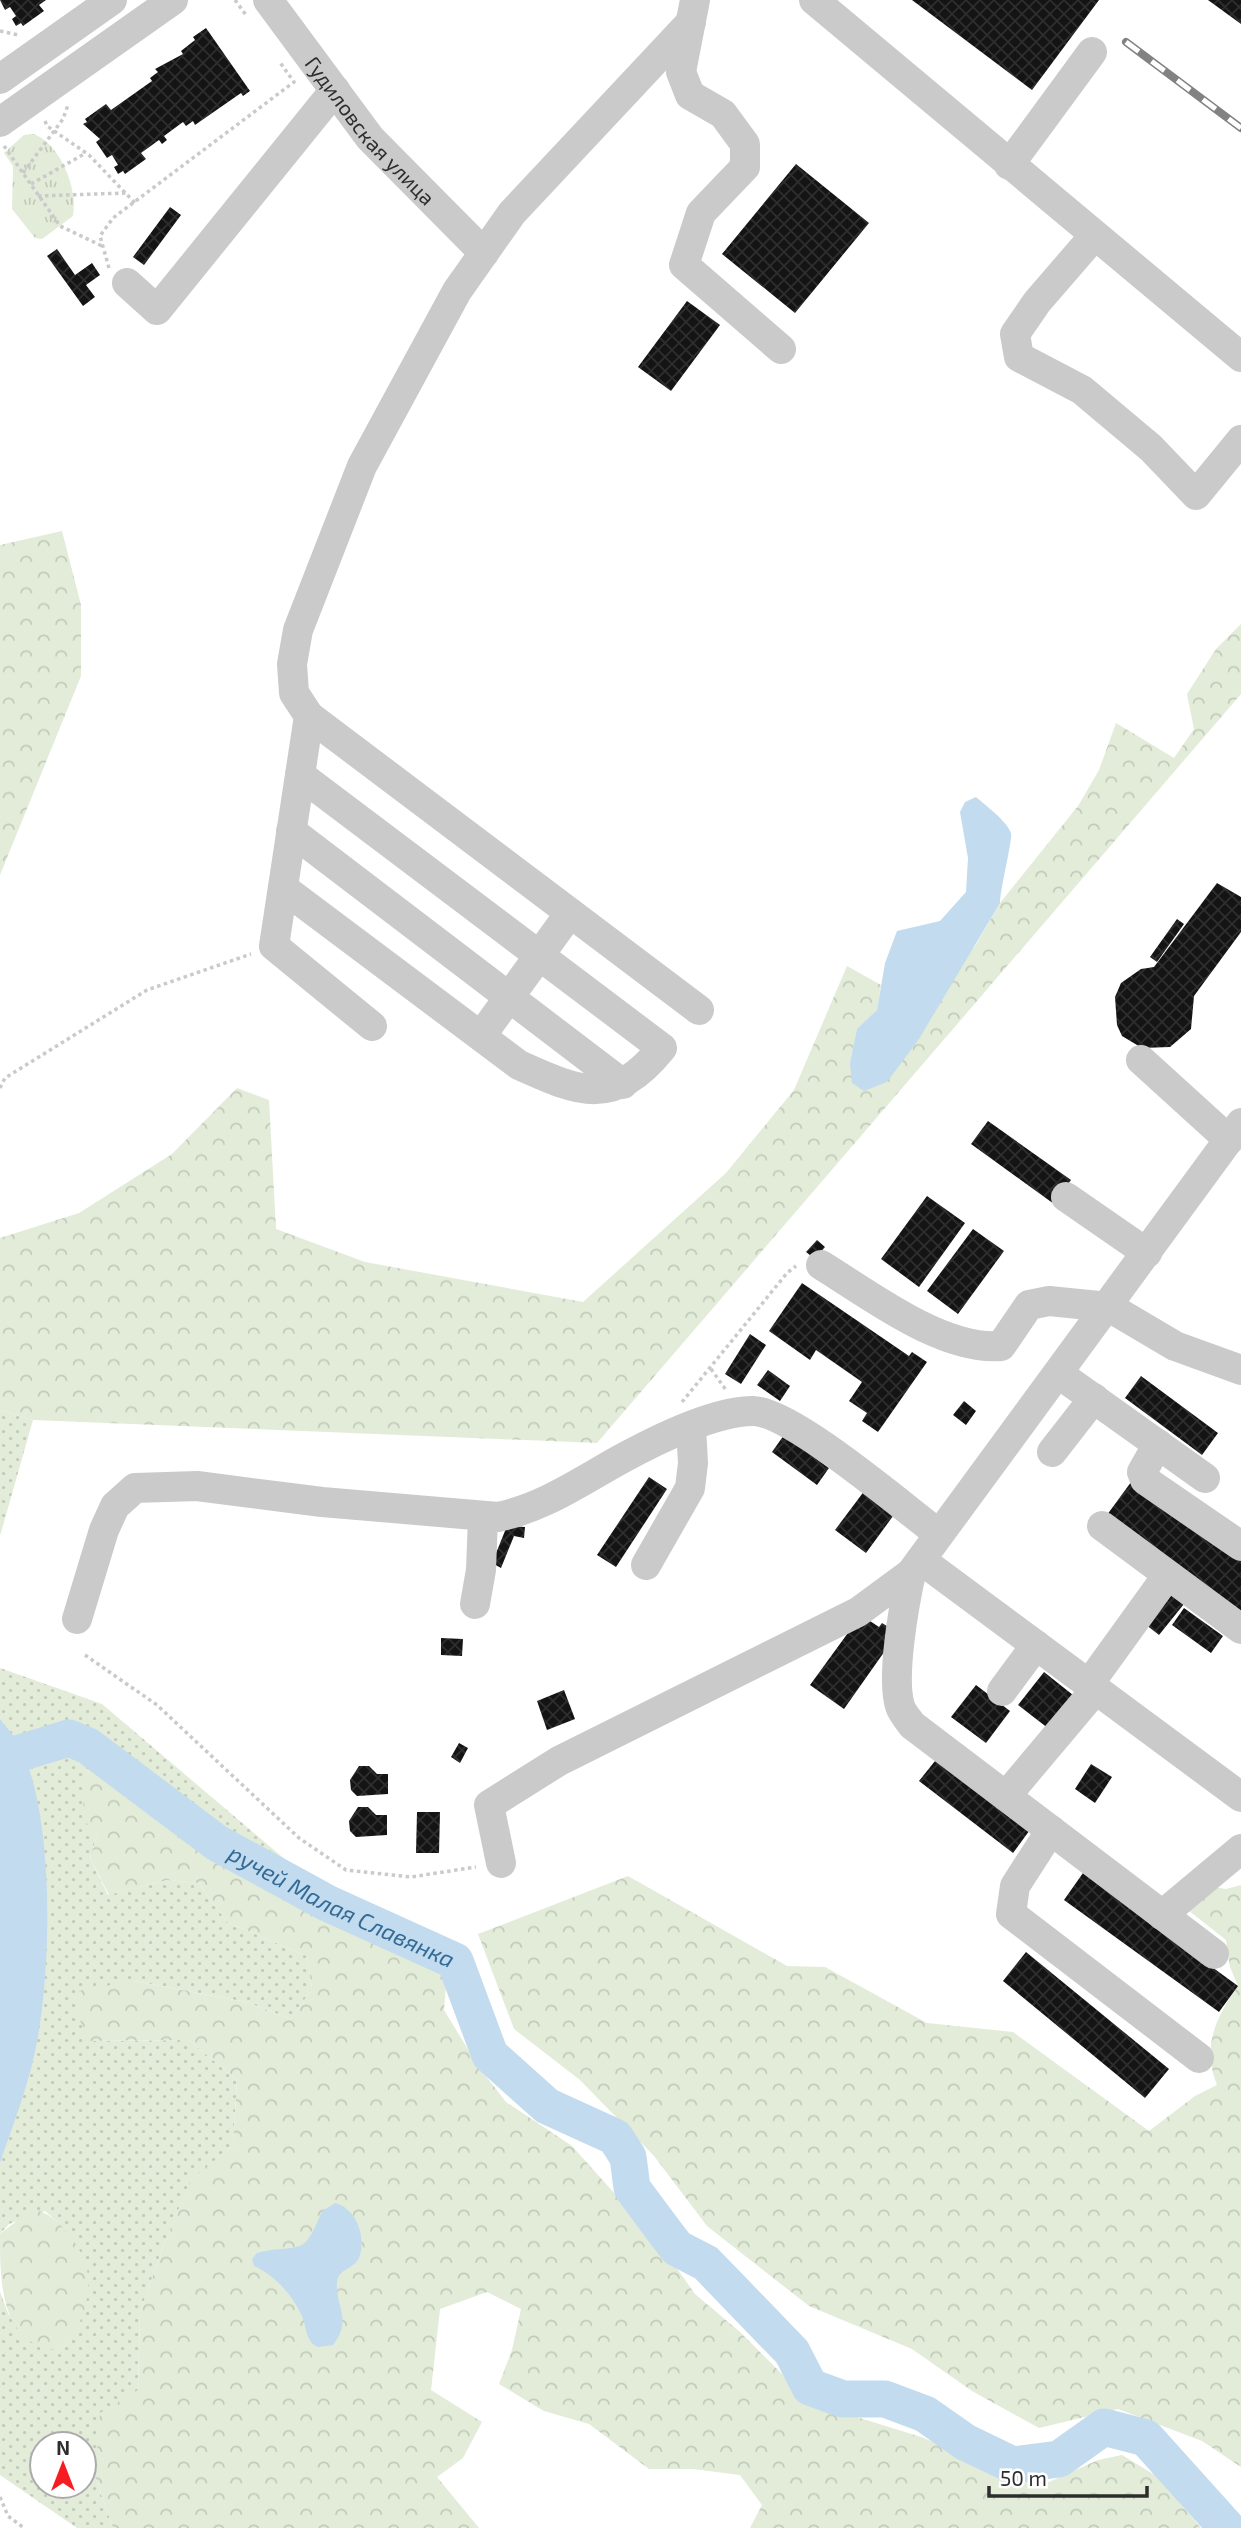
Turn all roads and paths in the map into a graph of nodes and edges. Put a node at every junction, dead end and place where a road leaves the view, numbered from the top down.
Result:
1 (112, 0) edge
2 (173, 0) edge
3 (235, 0) edge
4 (815, 0) edge
5 (259, 10) edge
6 (693, 11) edge
7 (272, 51) dead end
8 (1092, 52) dead end
9 (0, 79) edge
10 (335, 90) junction
11 (70, 99) dead end
12 (42, 116) dead end
13 (0, 122) edge
14 (55, 131) junction
15 (0, 140) edge
16 (86, 153) junction
17 (1009, 165) junction
18 (23, 173) junction
19 (31, 184) junction
20 (126, 193) junction
21 (38, 196) junction
22 (135, 203) junction
23 (1094, 236) junction
24 (102, 246) junction
25 (484, 253) junction
26 (127, 282) joint
27 (782, 349) dead end
28 (1241, 357) edge
29 (1241, 440) edge
30 (309, 716) junction
31 (300, 775) junction
32 (291, 831) junction
33 (283, 888) junction
34 (570, 913) junction
35 (274, 946) junction
36 (539, 956) junction
37 (509, 997) junction
38 (699, 1010) dead end
39 (372, 1026) dead end
40 (481, 1036) junction
41 (1141, 1060) dead end
42 (623, 1084) junction
43 (0, 1088) edge
44 (1235, 1132) edge
45 (1066, 1197) dead end
46 (1147, 1254) junction
47 (821, 1265) joint
48 (1109, 1307) junction
49 (1241, 1370) edge
50 (1059, 1374) junction
51 (1094, 1398) junction
52 (679, 1431) junction
53 (1158, 1444) junction
54 (1052, 1452) dead end
55 (1205, 1478) dead end
56 (483, 1517) junction
57 (1101, 1526) dead end
58 (939, 1534) junction
59 (1241, 1546) edge
60 (646, 1565) dead end
61 (916, 1566) junction
62 (1167, 1576) junction
63 (475, 1604) dead end
64 (77, 1619) dead end
65 (1241, 1629) edge
66 (1036, 1645) junction
67 (85, 1655) dead end
68 (1092, 1687) junction
69 (1002, 1691) dead end
70 (1006, 1796) junction
71 (1241, 1797) edge
72 (1051, 1830) junction
73 (1241, 1849) edge
74 (501, 1863) joint
75 (1163, 1915) junction
76 (1214, 1954) dead end
77 (1199, 2058) dead end
78 (0, 2497) edge
79 (24, 2528) edge

1 - 9 street
2 - 13 street
3 - 5 path
4 - 17 street
5 - 10 street, Гудиловская улица
6 - 25 street
6 - 27 street
7 - 22 path
8 - 17 street
10 - 25 street, Гудиловская улица
10 - 26 street
11 - 14 path
12 - 14 path
14 - 16 path
14 - 18 path
15 - 18 path
16 - 19 path
16 - 20 path
17 - 23 street
18 - 19 path
19 - 21 path
20 - 21 path
20 - 22 path
21 - 24 path
22 - 24 path
23 - 28 street
23 - 29 street
24 - 26 path
25 - 30 street
30 - 31 street
30 - 34 street
31 - 32 street
31 - 36 street
32 - 33 street
32 - 37 street
33 - 35 street
33 - 40 street
34 - 36 street
34 - 38 street
35 - 39 street
35 - 43 path
36 - 37 street
36 - 42 street
37 - 40 street
37 - 42 street
40 - 42 street
41 - 44 street
44 - 46 street
45 - 46 street
46 - 48 street
47 - 48 street
47 - 52 path
48 - 49 street
48 - 50 street
50 - 51 street
50 - 58 street
51 - 53 street
51 - 54 street
52 - 56 street
52 - 58 street
52 - 60 street
53 - 55 street
53 - 59 street
56 - 63 street
56 - 64 street
57 - 62 street
58 - 61 street
61 - 66 street
61 - 70 street
61 - 74 street
62 - 65 street
62 - 68 street
66 - 68 street
66 - 69 street
67 - 74 path
68 - 70 street
68 - 71 street
70 - 72 street
72 - 75 street
72 - 77 street
73 - 75 street
75 - 76 street
78 - 79 path

